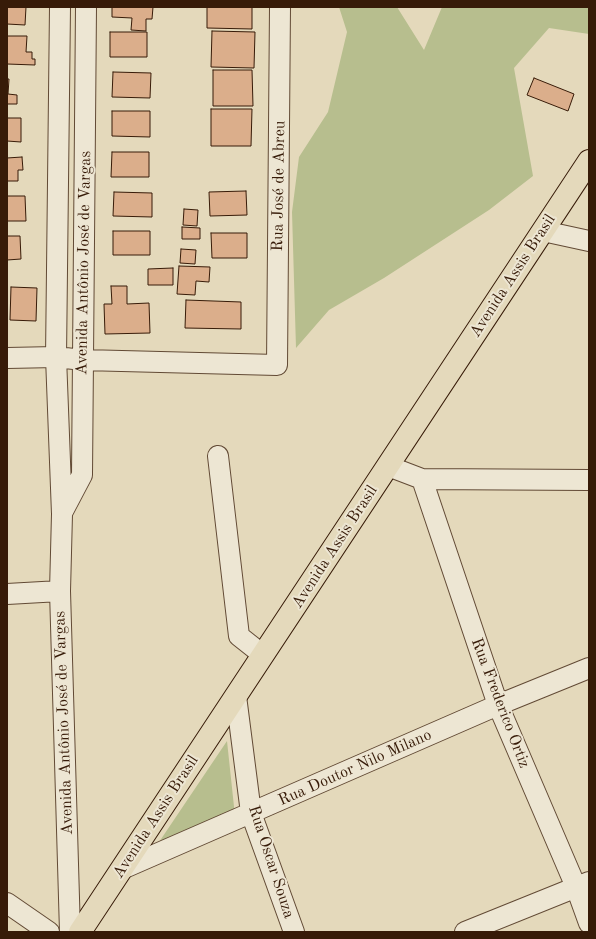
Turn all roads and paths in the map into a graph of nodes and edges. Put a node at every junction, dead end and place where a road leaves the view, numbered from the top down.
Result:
1 (60, 7) edge
2 (86, 7) edge
3 (280, 7) edge
4 (86, 36) junction
5 (60, 37) junction
6 (589, 161) edge
7 (543, 231) junction
8 (589, 241) edge
9 (56, 357) junction
10 (7, 358) edge
11 (83, 360) junction
12 (83, 432) junction
13 (58, 433) junction
14 (218, 456) dead end
15 (388, 466) junction
16 (422, 479) junction
17 (589, 480) edge
18 (62, 514) junction
19 (60, 591) junction
20 (7, 594) edge
21 (263, 655) junction
22 (589, 668) edge
23 (236, 696) junction
24 (498, 705) junction
25 (252, 813) junction
26 (122, 869) junction
27 (582, 885) edge
28 (7, 903) edge
29 (589, 923) edge
30 (50, 932) edge
31 (70, 932) edge
32 (80, 932) edge
33 (294, 932) edge
34 (465, 932) edge

1 - 5 street, Avenida Antônio José de Vargas
2 - 4 street, Avenida Antônio José de Vargas
3 - 11 street, Rua José de Abreu
4 - 5 street
4 - 11 street, Avenida Antônio José de Vargas
5 - 9 street, Avenida Antônio José de Vargas
6 - 7 main road, Avenida Assis Brasil
7 - 8 street
7 - 15 main road, Avenida Assis Brasil
9 - 10 street
9 - 11 street
9 - 13 street, Avenida Antônio José de Vargas
11 - 12 street, Avenida Antônio José de Vargas
12 - 13 street
12 - 18 street, Avenida Antônio José de Vargas
13 - 18 street, Avenida Antônio José de Vargas
14 - 21 street
15 - 16 street
15 - 21 main road, Avenida Assis Brasil
16 - 17 street
16 - 24 street, Rua Frederico Ortiz
18 - 19 street, Avenida Antônio José de Vargas
19 - 20 street
19 - 31 street, Avenida Antônio José de Vargas
21 - 23 main road, Avenida Assis Brasil
22 - 24 street, Rua Doutor Nilo Milano
23 - 25 street, Rua Oscar Souza
23 - 26 main road, Avenida Assis Brasil
24 - 25 street, Rua Doutor Nilo Milano
24 - 27 street, Rua Frederico Ortiz
25 - 26 street, Rua Doutor Nilo Milano
25 - 33 street, Rua Oscar Souza
26 - 32 main road, Avenida Assis Brasil
27 - 29 street, Rua Frederico Ortiz
27 - 34 street
28 - 30 street

